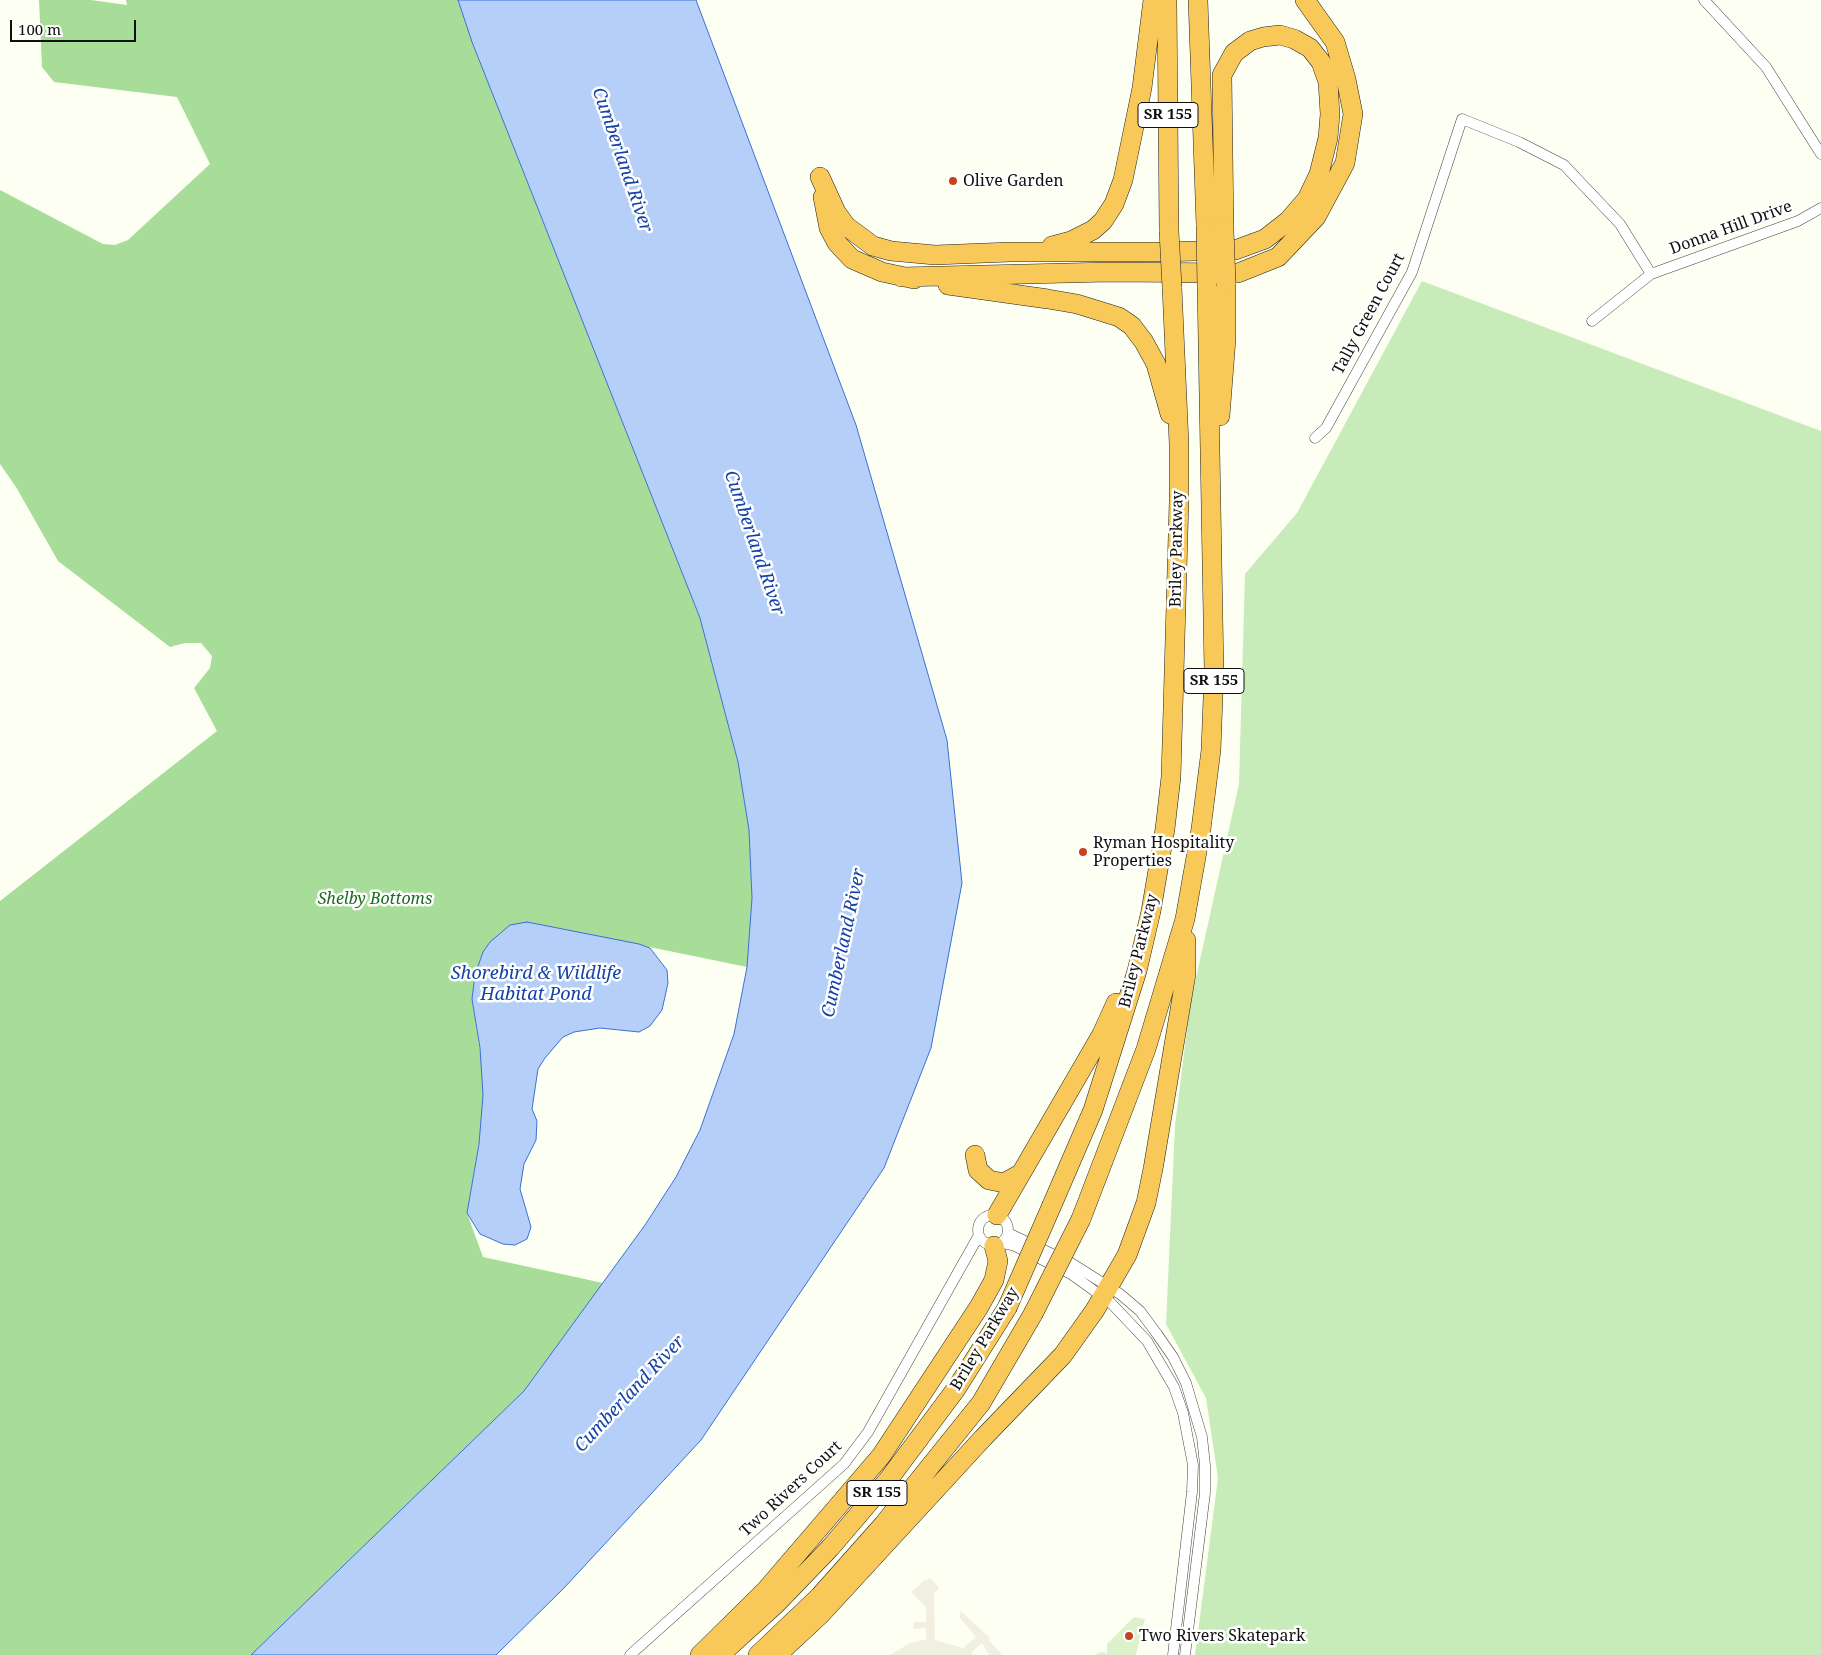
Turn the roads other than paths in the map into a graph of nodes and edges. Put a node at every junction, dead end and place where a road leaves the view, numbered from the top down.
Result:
1 (1153, 0) edge
2 (1167, 0) edge
3 (1198, 0) edge
4 (1305, 0) edge
5 (1704, 0) edge
6 (1821, 154) edge
7 (1821, 208) edge
8 (1215, 228) junction
9 (873, 246) junction
10 (1010, 252) junction
11 (864, 264) junction
12 (1651, 274) junction
13 (901, 277) junction
14 (1592, 321) dead end
15 (1315, 438) dead end
16 (1211, 440) junction
17 (1179, 444) junction
18 (1159, 866) junction
19 (1186, 919) junction
20 (975, 1155) dead end
21 (1020, 1174) junction
22 (997, 1215) junction
23 (1008, 1233) junction
24 (990, 1242) junction
25 (1105, 1290) junction
26 (630, 1655) edge
27 (700, 1655) edge
28 (720, 1655) edge
29 (758, 1655) edge
30 (777, 1655) edge
31 (1172, 1655) edge
32 (1185, 1655) edge

1 - 10 highway
2 - 17 highway, Briley Parkway / SR 155, bridge
3 - 8 highway, Briley Parkway / SR 155
4 - 13 highway
5 - 6 street
7 - 12 street, Donna Hill Drive
8 - 10 highway
8 - 16 highway, Briley Parkway / SR 155, bridge
8 - 16 highway, bridge
9 - 10 highway
9 - 11 highway
9 - 11 highway
11 - 13 highway
12 - 14 street, Donna Hill Drive
12 - 15 street, Tally Green Court
13 - 17 highway
16 - 19 highway, Briley Parkway / SR 155
17 - 18 highway, Briley Parkway / SR 155
18 - 21 highway
18 - 28 highway, Briley Parkway / SR 155, bridge
19 - 25 highway
19 - 29 highway, Briley Parkway / SR 155, bridge
20 - 21 highway
21 - 22 highway
22 - 23 street
22 - 24 street
23 - 24 street
23 - 25 street
24 - 25 street
24 - 26 street, Two Rivers Court
24 - 27 highway
25 - 30 highway
25 - 31 street
25 - 32 street

